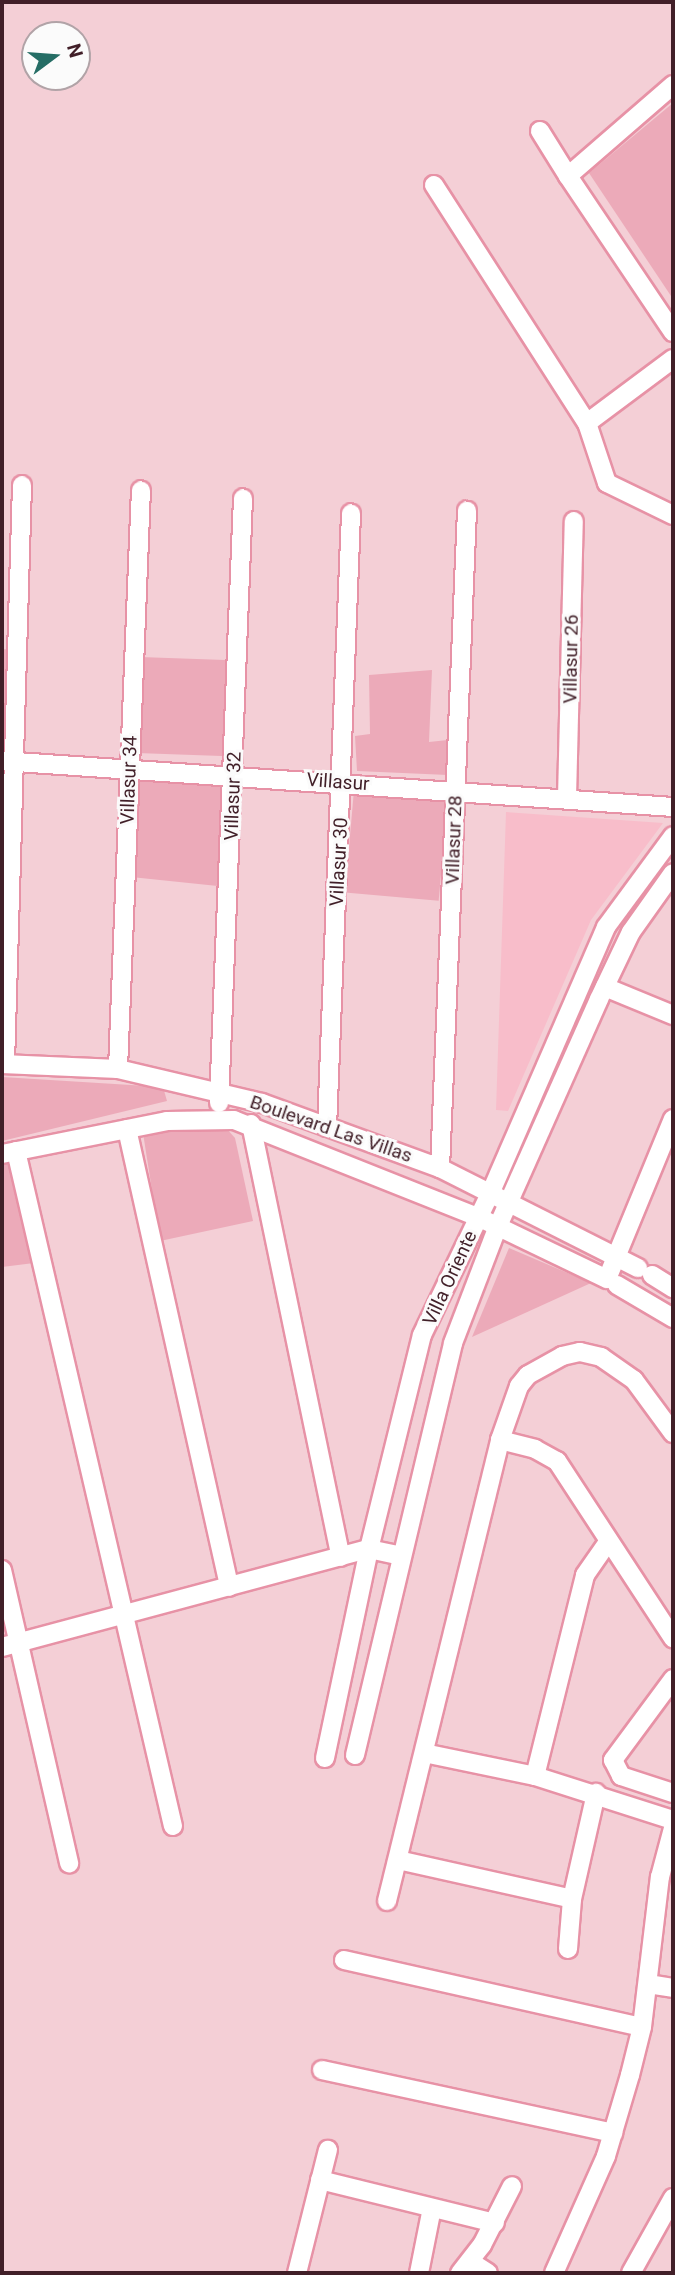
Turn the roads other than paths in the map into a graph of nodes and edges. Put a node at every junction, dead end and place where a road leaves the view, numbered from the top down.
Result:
1 (673, 85) edge
2 (540, 131) dead end
3 (568, 176) junction
4 (434, 186) dead end
5 (673, 332) edge
6 (673, 359) edge
7 (587, 423) junction
8 (22, 485) dead end
9 (141, 490) dead end
10 (243, 498) dead end
11 (467, 511) dead end
12 (351, 513) dead end
13 (673, 515) edge
14 (574, 521) dead end
15 (7, 762) edge
16 (130, 769) junction
17 (233, 776) junction
18 (343, 782) junction
19 (456, 789) junction
20 (567, 798) junction
21 (673, 807) edge
22 (673, 836) edge
23 (646, 871) junction
24 (672, 878) edge
25 (605, 987) junction
26 (673, 1015) edge
27 (3, 1064) edge
28 (118, 1069) junction
29 (221, 1093) junction
30 (215, 1118) junction
31 (673, 1119) edge
32 (251, 1124) junction
33 (327, 1127) junction
34 (127, 1129) junction
35 (9, 1152) edge
36 (440, 1168) junction
37 (490, 1194) junction
38 (509, 1204) junction
39 (478, 1217) junction
40 (498, 1226) junction
41 (617, 1259) junction
42 (612, 1282) junction
43 (673, 1288) edge
44 (670, 1311) edge
45 (673, 1433) edge
46 (500, 1440) junction
47 (608, 1542) junction
48 (369, 1549) junction
49 (401, 1556) junction
50 (341, 1557) junction
51 (2, 1570) edge
52 (229, 1587) junction
53 (124, 1615) junction
54 (673, 1639) edge
55 (10, 1645) edge
56 (673, 1679) edge
57 (424, 1753) junction
58 (355, 1755) dead end
59 (325, 1758) dead end
60 (535, 1776) junction
61 (596, 1793) junction
62 (673, 1793) edge
63 (673, 1821) edge
64 (173, 1826) dead end
65 (673, 1828) edge
66 (398, 1860) junction
67 (69, 1864) dead end
68 (572, 1899) junction
69 (387, 1901) dead end
70 (568, 1949) dead end
71 (344, 1960) dead end
72 (648, 1984) junction
73 (673, 1988) edge
74 (642, 2027) junction
75 (322, 2070) dead end
76 (613, 2133) junction
77 (328, 2150) dead end
78 (320, 2179) junction
79 (512, 2186) dead end
80 (673, 2198) edge
81 (432, 2207) junction
82 (495, 2223) junction
83 (668, 2223) edge
84 (466, 2268) edge
85 (297, 2273) edge
86 (419, 2273) edge
87 (488, 2273) edge
88 (554, 2273) edge
89 (631, 2273) edge

1 - 3 street
2 - 3 street
3 - 5 street
4 - 7 street
6 - 7 street
7 - 13 street
8 - 15 street
9 - 16 street, Villasur 34
10 - 17 street, Villasur 32
11 - 19 street, Villasur 28
12 - 18 street, Villasur 30
14 - 20 street, Villasur 26
15 - 16 street, Villasur
15 - 27 street
16 - 17 street, Villasur
16 - 28 street, Villasur 34
17 - 18 street, Villasur
17 - 29 street, Villasur 32
18 - 19 street, Villasur
18 - 33 street, Villasur 30
19 - 20 street, Villasur
19 - 36 street, Villasur 28
20 - 21 street, Villasur
22 - 23 street, Villa Oriente
23 - 24 street
23 - 37 street, Villa Oriente
24 - 25 street, Villa Oriente
25 - 26 street
25 - 38 street, Villa Oriente
27 - 28 street, Boulevard Las Villas
28 - 29 street, Boulevard Las Villas
29 - 30 street, Villasur 32
29 - 33 street, Boulevard Las Villas
30 - 32 street, Boulevard Las Villas
30 - 34 street, Boulevard Las Villas
31 - 41 street
32 - 39 street, Boulevard Las Villas
32 - 50 street
33 - 36 street, Boulevard Las Villas
34 - 35 street, Boulevard Las Villas
34 - 52 street
35 - 53 street
36 - 37 street, Boulevard Las Villas
37 - 38 street, Boulevard Las Villas
37 - 39 street, Villa Oriente
38 - 40 street, Villa Oriente
38 - 41 street, Boulevard Las Villas
39 - 40 street, Boulevard Las Villas
39 - 48 street, Villa Oriente
40 - 42 street, Boulevard Las Villas
40 - 49 street, Villa Oriente
41 - 42 street
41 - 43 street, Boulevard Las Villas
42 - 44 street, Boulevard Las Villas
45 - 46 street
46 - 47 street
46 - 57 street
47 - 54 street
47 - 60 street
48 - 49 street
48 - 50 street
48 - 59 street, Villa Oriente
49 - 58 street, Villa Oriente
50 - 52 street
51 - 55 street
52 - 53 street
53 - 55 street
53 - 64 street
55 - 67 street
56 - 62 street
57 - 60 street
57 - 66 street
60 - 61 street
61 - 63 street
61 - 68 street
65 - 72 street
66 - 68 street
66 - 69 street
68 - 70 street
71 - 74 street
72 - 73 street
72 - 74 street
74 - 76 street
75 - 76 street
76 - 88 street
77 - 78 street
78 - 81 street
78 - 85 street
79 - 82 street
80 - 83 street
81 - 82 street
81 - 86 street
82 - 84 street
83 - 89 street
84 - 87 street

